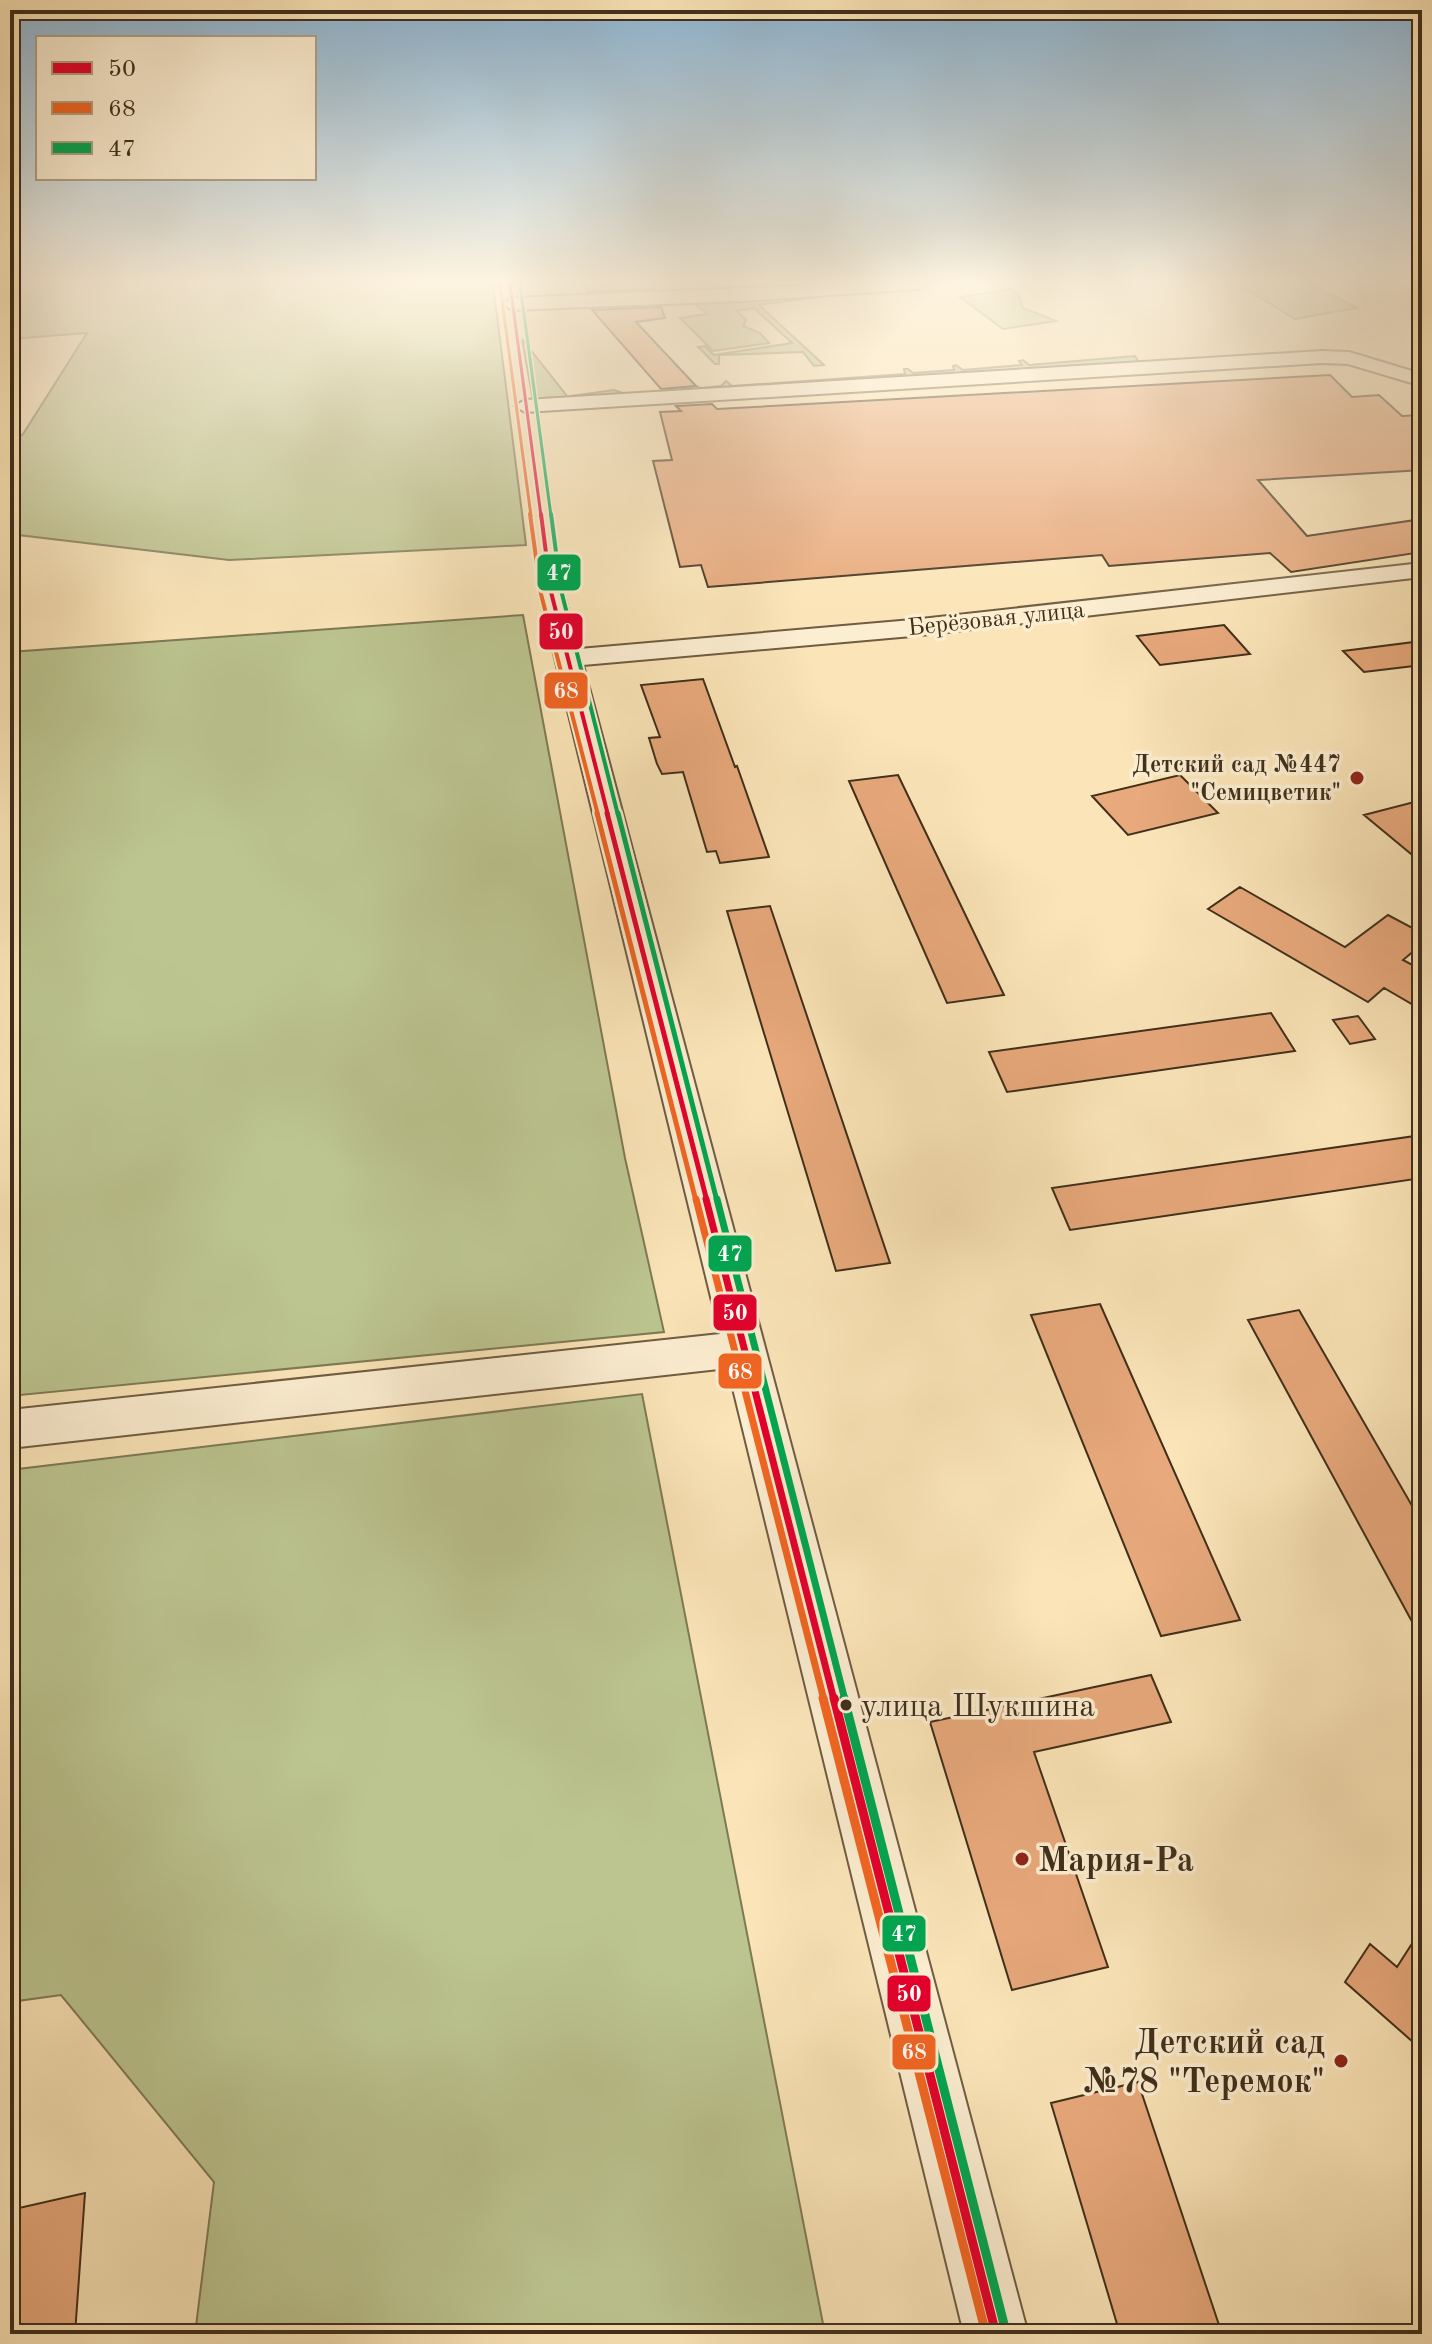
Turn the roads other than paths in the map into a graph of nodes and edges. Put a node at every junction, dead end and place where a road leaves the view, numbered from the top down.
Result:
1 (730, 393) edge
2 (525, 406) dead end
3 (1422, 570) edge
4 (551, 592) dead end
5 (568, 658) junction
6 (744, 1348) junction
7 (10, 1429) edge
8 (996, 2334) edge

1 - 2 street
3 - 5 street, Берёзовая улица
4 - 5 street
5 - 6 street
6 - 7 street
6 - 8 street

